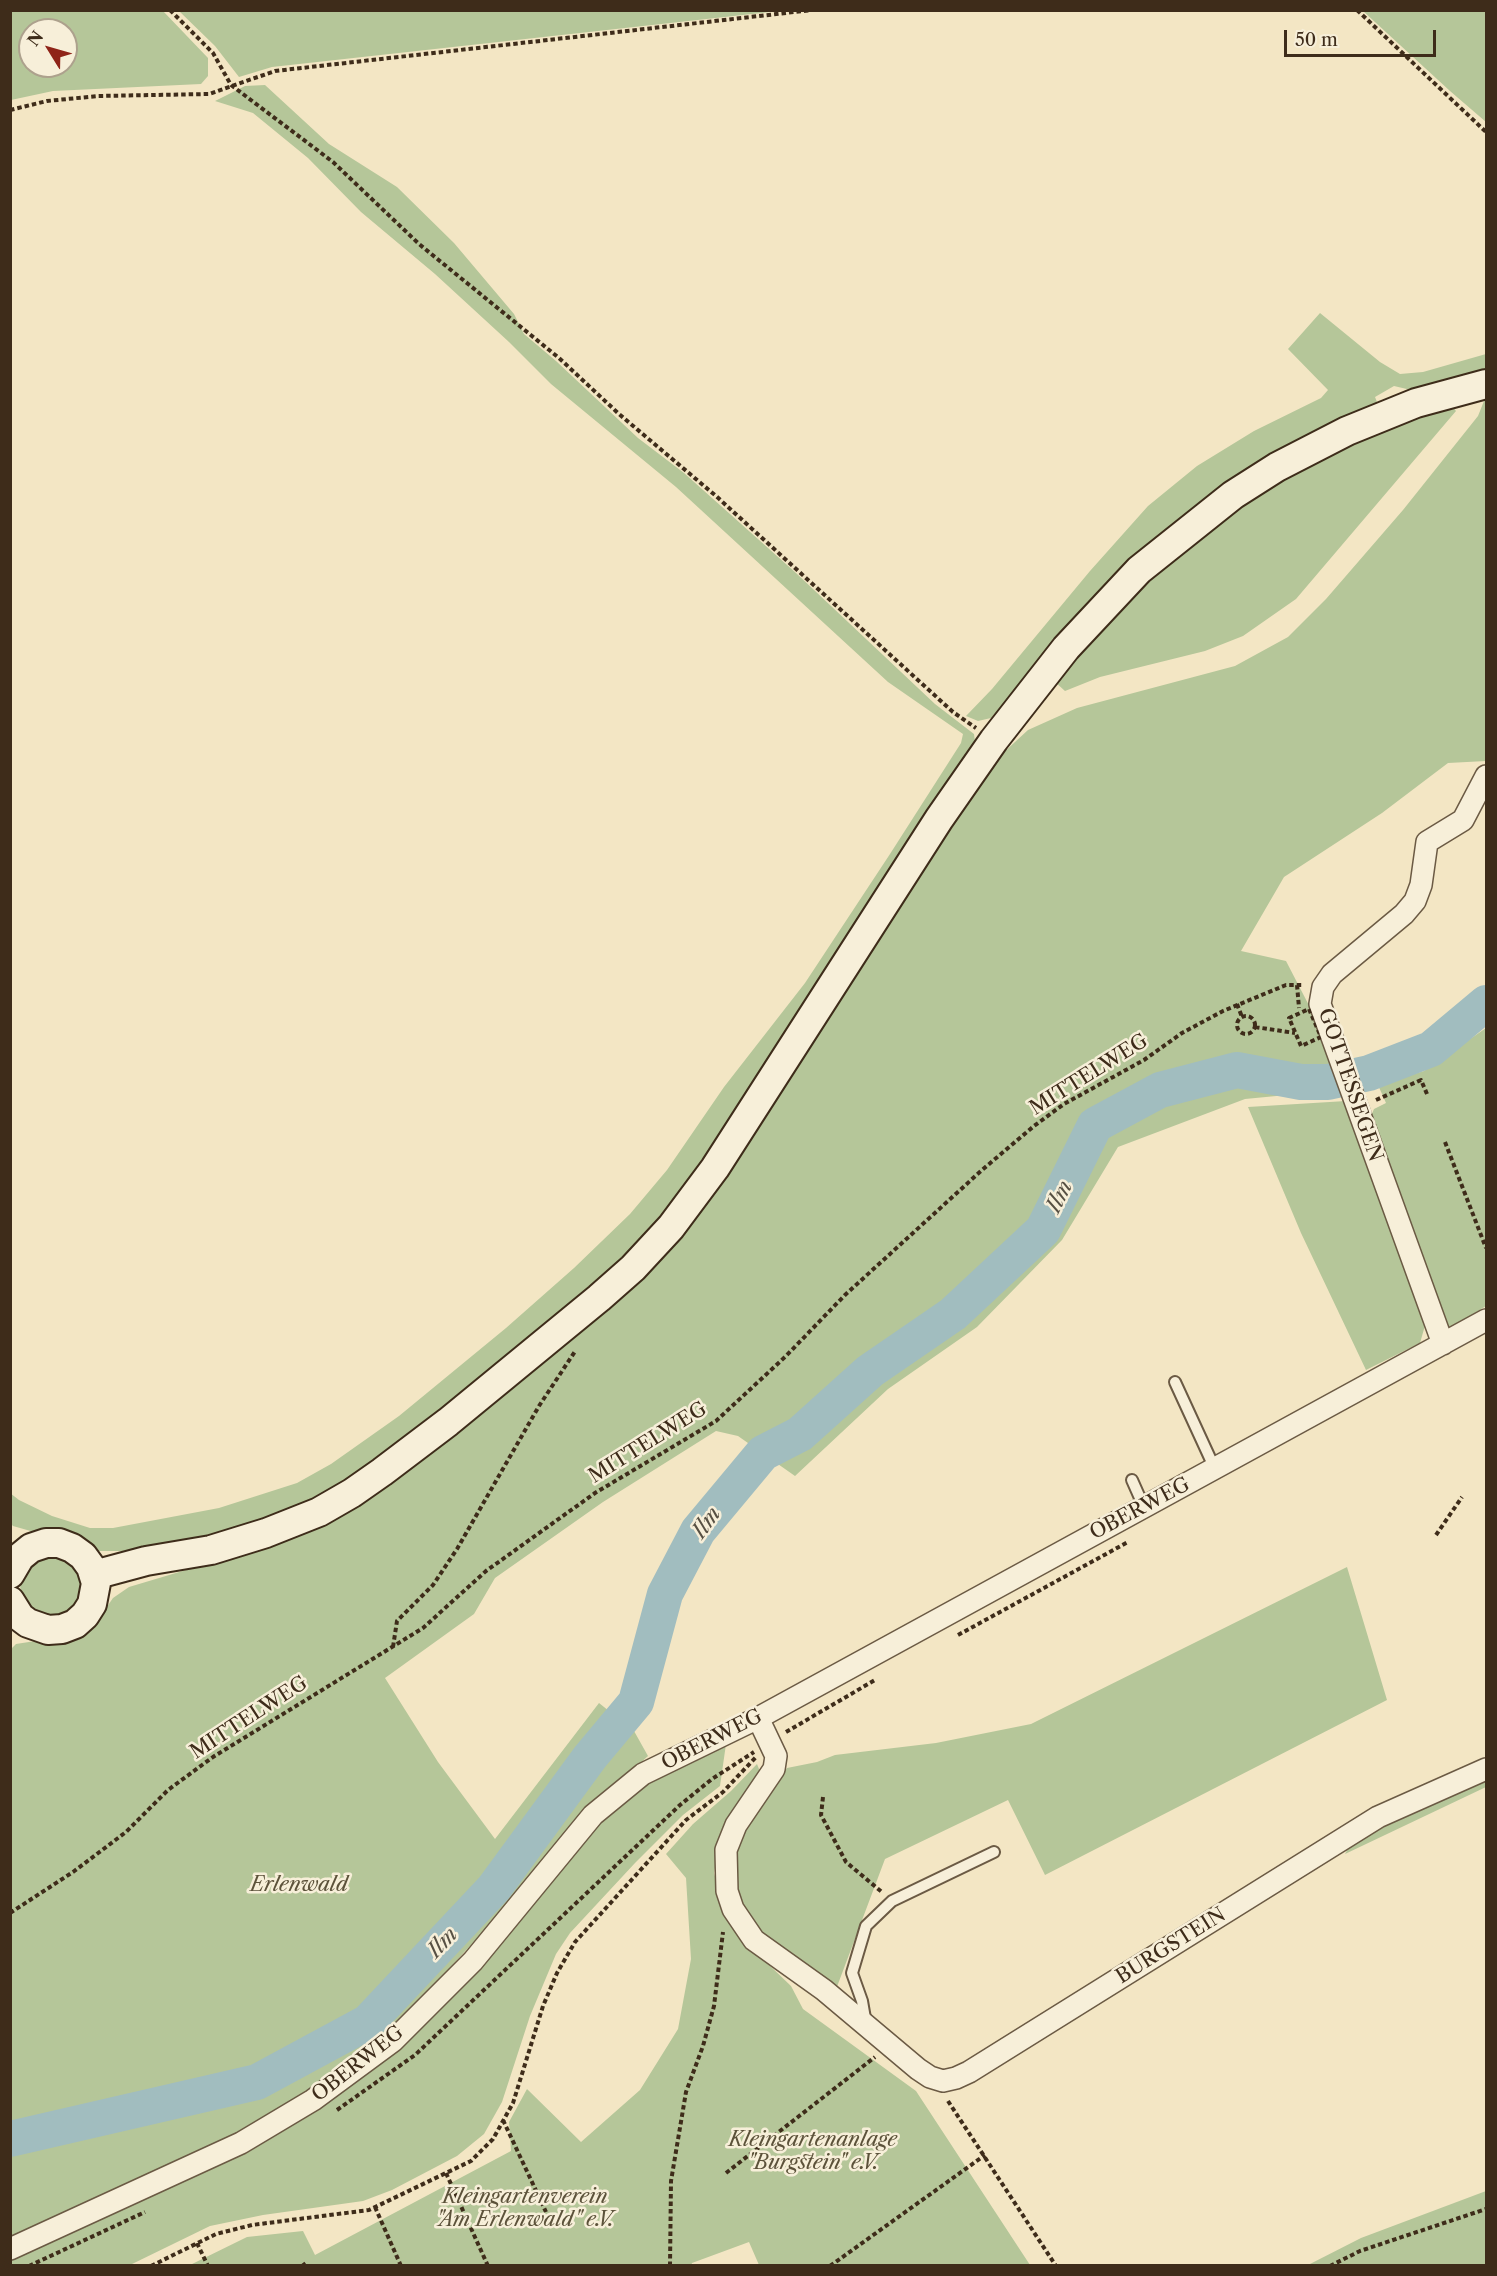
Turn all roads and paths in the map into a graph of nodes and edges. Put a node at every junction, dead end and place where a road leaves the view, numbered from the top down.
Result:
1 (170, 10) edge
2 (812, 10) edge
3 (1357, 10) edge
4 (231, 85) junction
5 (10, 110) edge
6 (1486, 132) edge
7 (1486, 384) edge
8 (994, 740) junction
9 (1486, 776) edge
10 (1297, 985) junction
11 (1323, 987) junction
12 (1237, 1004) junction
13 (1300, 1012) dead end
14 (1242, 1017) junction
15 (1255, 1027) junction
16 (1295, 1033) dead end
17 (1427, 1094) dead end
18 (1355, 1102) junction
19 (1445, 1142) dead end
20 (1486, 1248) edge
21 (1486, 1320) edge
22 (1443, 1344) junction
23 (577, 1348) dead end
24 (1175, 1382) dead end
25 (1215, 1469) junction
26 (1132, 1480) dead end
27 (1462, 1497) dead end
28 (1144, 1507) junction
29 (1436, 1534) dead end
30 (14, 1560) edge
31 (94, 1575) junction
32 (14, 1615) edge
33 (393, 1647) junction
34 (758, 1718) junction
35 (771, 1741) junction
36 (1486, 1769) edge
37 (823, 1797) dead end
38 (994, 1852) dead end
39 (892, 1901) junction
40 (733, 1909) junction
41 (10, 1913) edge
42 (866, 2024) junction
43 (890, 2046) junction
44 (943, 2080) junction
45 (503, 2120) junction
46 (985, 2155) junction
47 (446, 2173) junction
48 (726, 2173) dead end
49 (375, 2207) junction
50 (1486, 2209) edge
51 (546, 2212) dead end
52 (197, 2243) junction
53 (10, 2249) edge
54 (151, 2265) edge
55 (208, 2265) edge
56 (401, 2265) edge
57 (488, 2265) edge
58 (670, 2265) edge
59 (830, 2265) edge
60 (1056, 2265) edge
61 (1330, 2265) edge

1 - 4 path
2 - 4 path
3 - 6 path
4 - 5 path
4 - 8 path
7 - 8 main road
8 - 31 main road
9 - 11 street, GOTTESSEGEN
10 - 11 path, MITTELWEG
10 - 12 path, MITTELWEG
10 - 13 path
11 - 18 street, GOTTESSEGEN
12 - 14 path
12 - 33 path, MITTELWEG
14 - 15 path
14 - 15 path
15 - 16 path
17 - 18 path
18 - 22 street, GOTTESSEGEN
19 - 20 path
21 - 22 street, OBERWEG
22 - 25 street, OBERWEG
23 - 33 path
24 - 25 lane
25 - 28 street, OBERWEG
26 - 28 lane
27 - 29 path
28 - 34 street, OBERWEG
30 - 31 main road
31 - 32 main road
33 - 41 path, MITTELWEG
34 - 35 street
34 - 53 street, OBERWEG
35 - 40 street
35 - 45 path, OBERWEG
36 - 44 street, BURGSTEIN
37 - 39 path
38 - 39 lane
39 - 42 lane
40 - 42 street
40 - 58 path
42 - 43 street
43 - 44 street
43 - 48 path
44 - 46 path
45 - 47 path, OBERWEG
45 - 51 path
46 - 59 path
46 - 60 path
47 - 49 path, OBERWEG
47 - 57 path
49 - 52 path, OBERWEG
49 - 56 path
50 - 61 path
52 - 54 path, OBERWEG
52 - 55 path

